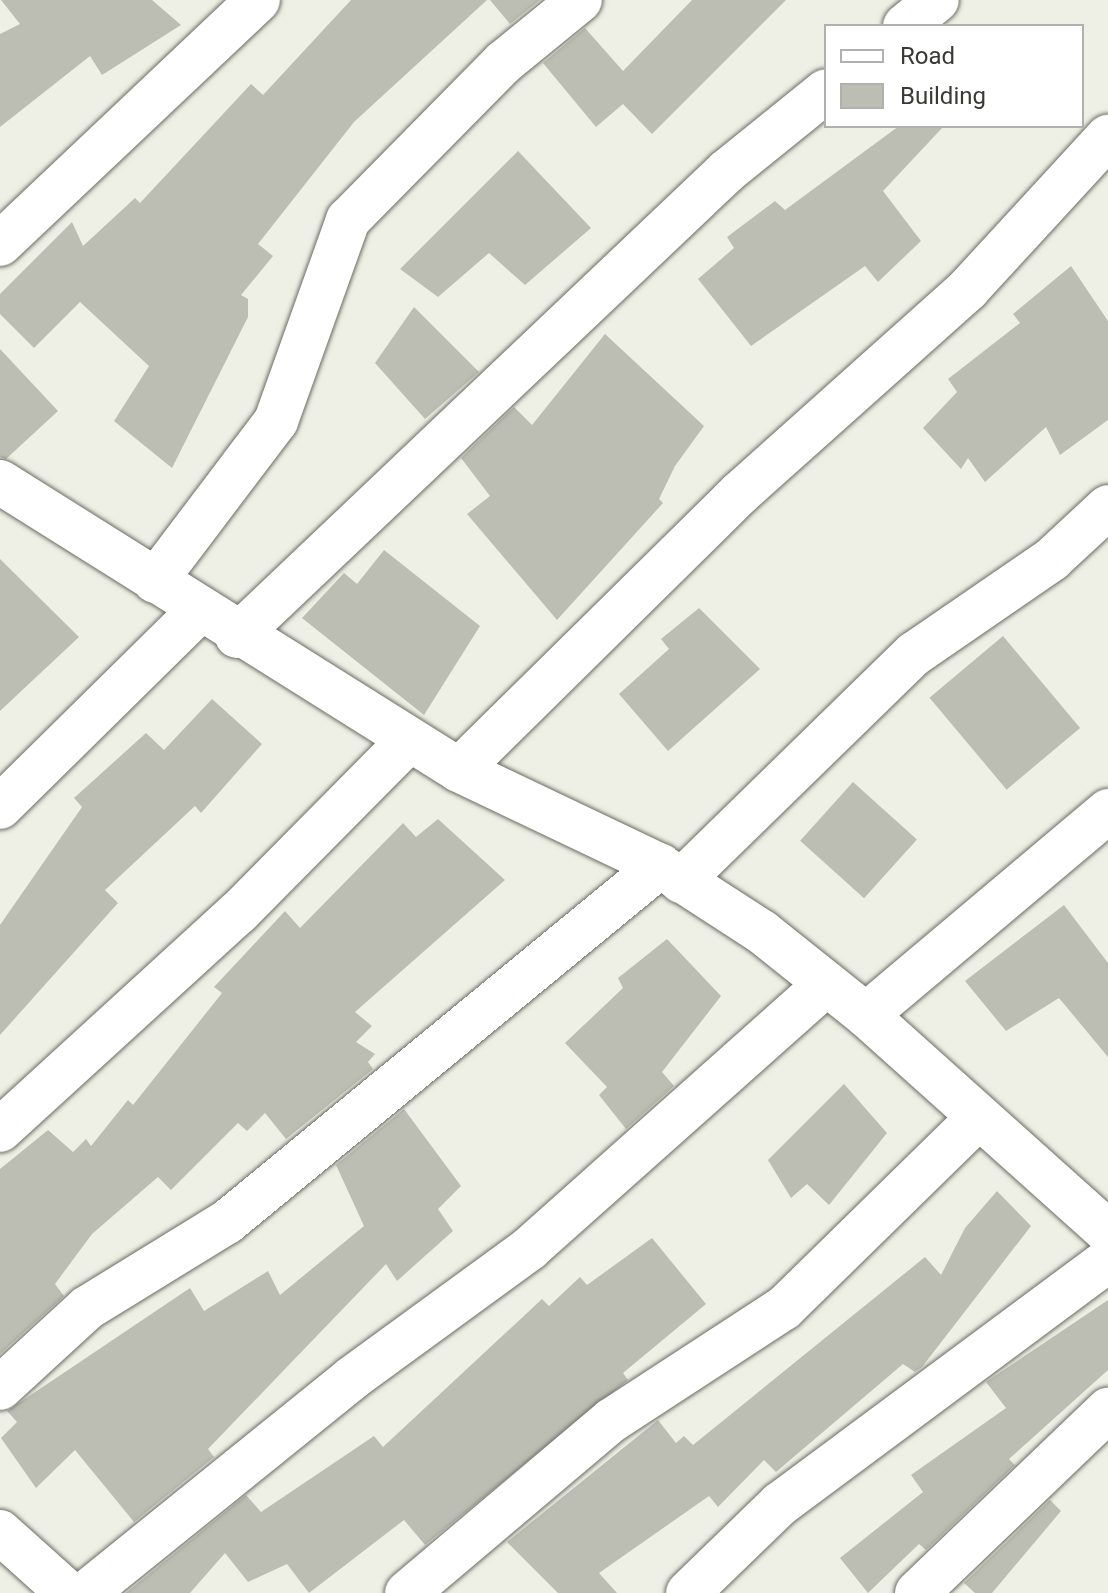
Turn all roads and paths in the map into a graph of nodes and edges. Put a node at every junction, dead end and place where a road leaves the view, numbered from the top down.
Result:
1 (258, 0) edge
2 (580, 0) edge
3 (937, 0) edge
4 (907, 24) edge
5 (824, 93) edge
6 (1108, 137) edge
7 (0, 244) edge
8 (3, 489) edge
9 (1108, 507) edge
10 (155, 581) junction
11 (201, 609) junction
12 (237, 636) junction
13 (409, 740) junction
14 (459, 770) junction
15 (0, 807) edge
16 (1108, 811) edge
17 (670, 873) junction
18 (826, 984) junction
19 (866, 1015) junction
20 (979, 1117) junction
21 (0, 1130) edge
22 (1108, 1232) edge
23 (1108, 1260) edge
24 (0, 1388) edge
25 (1108, 1410) edge
26 (0, 1532) edge
27 (68, 1593) edge
28 (86, 1593) edge
29 (407, 1593) edge
30 (688, 1593) edge
31 (917, 1593) edge

1 - 7 street
2 - 10 street
3 - 4 street
5 - 12 street
6 - 14 street
8 - 10 street
9 - 17 street
10 - 11 street
11 - 12 street
11 - 15 street
12 - 13 street
13 - 14 street
13 - 21 street
14 - 17 street
16 - 19 street
17 - 18 street
17 - 24 street
18 - 19 street
18 - 28 street
19 - 20 street
20 - 22 street
20 - 29 street
23 - 30 street
25 - 31 street
26 - 27 street

